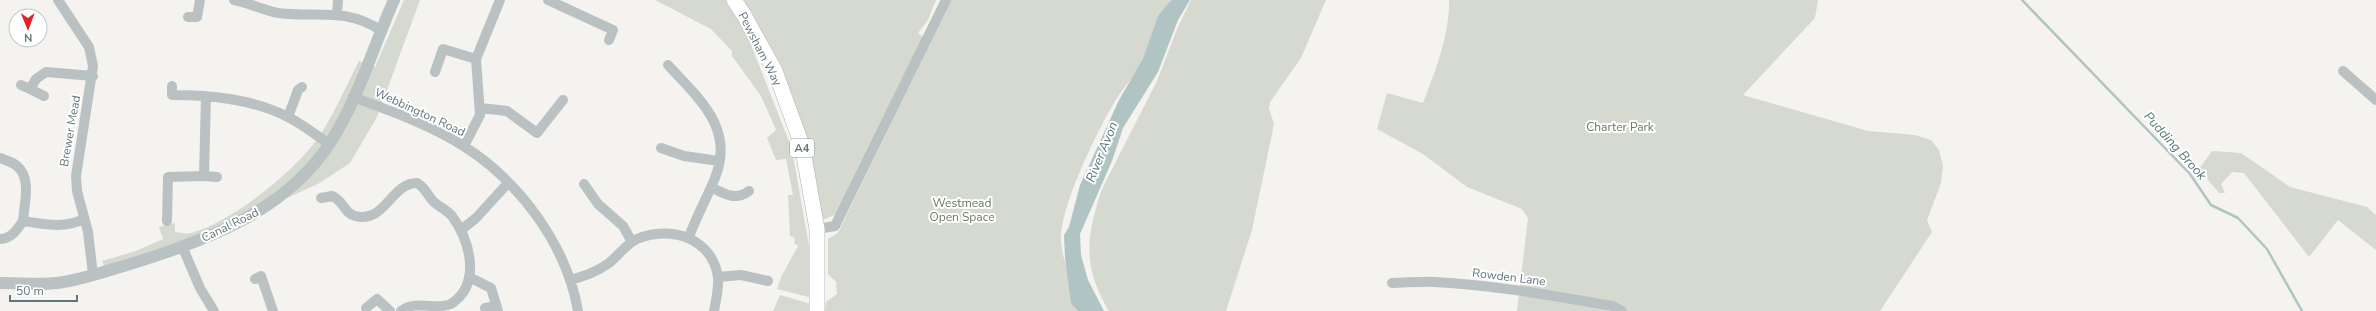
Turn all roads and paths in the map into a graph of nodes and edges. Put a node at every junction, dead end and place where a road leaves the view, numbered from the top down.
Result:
1 (59, 0) edge
2 (200, 0) edge
3 (234, 0) edge
4 (338, 0) edge
5 (394, 0) edge
6 (500, 0) edge
7 (548, 0) edge
8 (734, 0) edge
9 (946, 0) edge
10 (252, 2) edge
11 (337, 14) junction
12 (194, 20) dead end
13 (380, 30) junction
14 (609, 40) dead end
15 (476, 59) junction
16 (668, 65) dead end
17 (2343, 71) dead end
18 (435, 72) dead end
19 (93, 76) junction
20 (297, 88) dead end
21 (170, 92) dead end
22 (44, 96) dead end
23 (206, 96) junction
24 (353, 97) junction
25 (563, 100) dead end
26 (2376, 100) edge
27 (481, 108) junction
28 (288, 117) junction
29 (329, 144) junction
30 (464, 146) junction
31 (666, 152) dead end
32 (0, 158) edge
33 (719, 161) junction
34 (204, 176) junction
35 (217, 176) dead end
36 (508, 183) junction
37 (584, 184) dead end
38 (711, 187) junction
39 (749, 191) dead end
40 (321, 198) dead end
41 (165, 214) dead end
42 (84, 218) junction
43 (23, 221) junction
44 (818, 228) junction
45 (461, 230) junction
46 (689, 237) junction
47 (0, 239) edge
48 (632, 242) junction
49 (182, 246) junction
50 (93, 275) junction
51 (718, 277) junction
52 (255, 278) dead end
53 (470, 278) junction
54 (570, 280) junction
55 (768, 281) dead end
56 (0, 283) edge
57 (1392, 283) dead end
58 (366, 308) dead end
59 (485, 308) dead end
60 (497, 308) edge
61 (214, 311) edge
62 (273, 311) edge
63 (390, 311) edge
64 (401, 311) edge
65 (578, 311) edge
66 (714, 311) edge
67 (817, 311) edge
68 (1622, 311) edge

1 - 19 street, Brewer Mead
2 - 12 street
3 - 10 street
4 - 11 street
5 - 13 street, Canal Road
6 - 15 street
7 - 14 street
8 - 44 main road, Pewsham Way / A4
9 - 44 street
10 - 11 street
11 - 13 street
13 - 24 street, Canal Road
15 - 18 street
15 - 27 street
16 - 33 street
17 - 26 street
19 - 22 street
19 - 42 street, Brewer Mead
20 - 28 street
21 - 23 street
23 - 28 street
23 - 34 street
24 - 29 street, Canal Road
24 - 30 street, Webbington Road
25 - 27 street
27 - 30 street
28 - 29 street
29 - 49 street, Canal Road
30 - 36 street, Webbington Road
31 - 33 street
32 - 43 street
33 - 38 street
34 - 35 street
34 - 41 street
36 - 45 street
36 - 54 street, Webbington Road
37 - 48 street
38 - 39 street
38 - 46 street
40 - 45 street
42 - 43 street
42 - 50 street, Brewer Mead
43 - 47 street
44 - 67 main road, Pewsham Way / A4
45 - 53 street
46 - 48 street
46 - 51 street
48 - 54 street
49 - 50 street, Canal Road
49 - 61 street
50 - 56 street, Canal Road
51 - 55 street
51 - 66 street
52 - 62 street
53 - 60 street
53 - 64 street
54 - 65 street, Webbington Road
57 - 68 street, Rowden Lane
58 - 63 street
59 - 60 street

